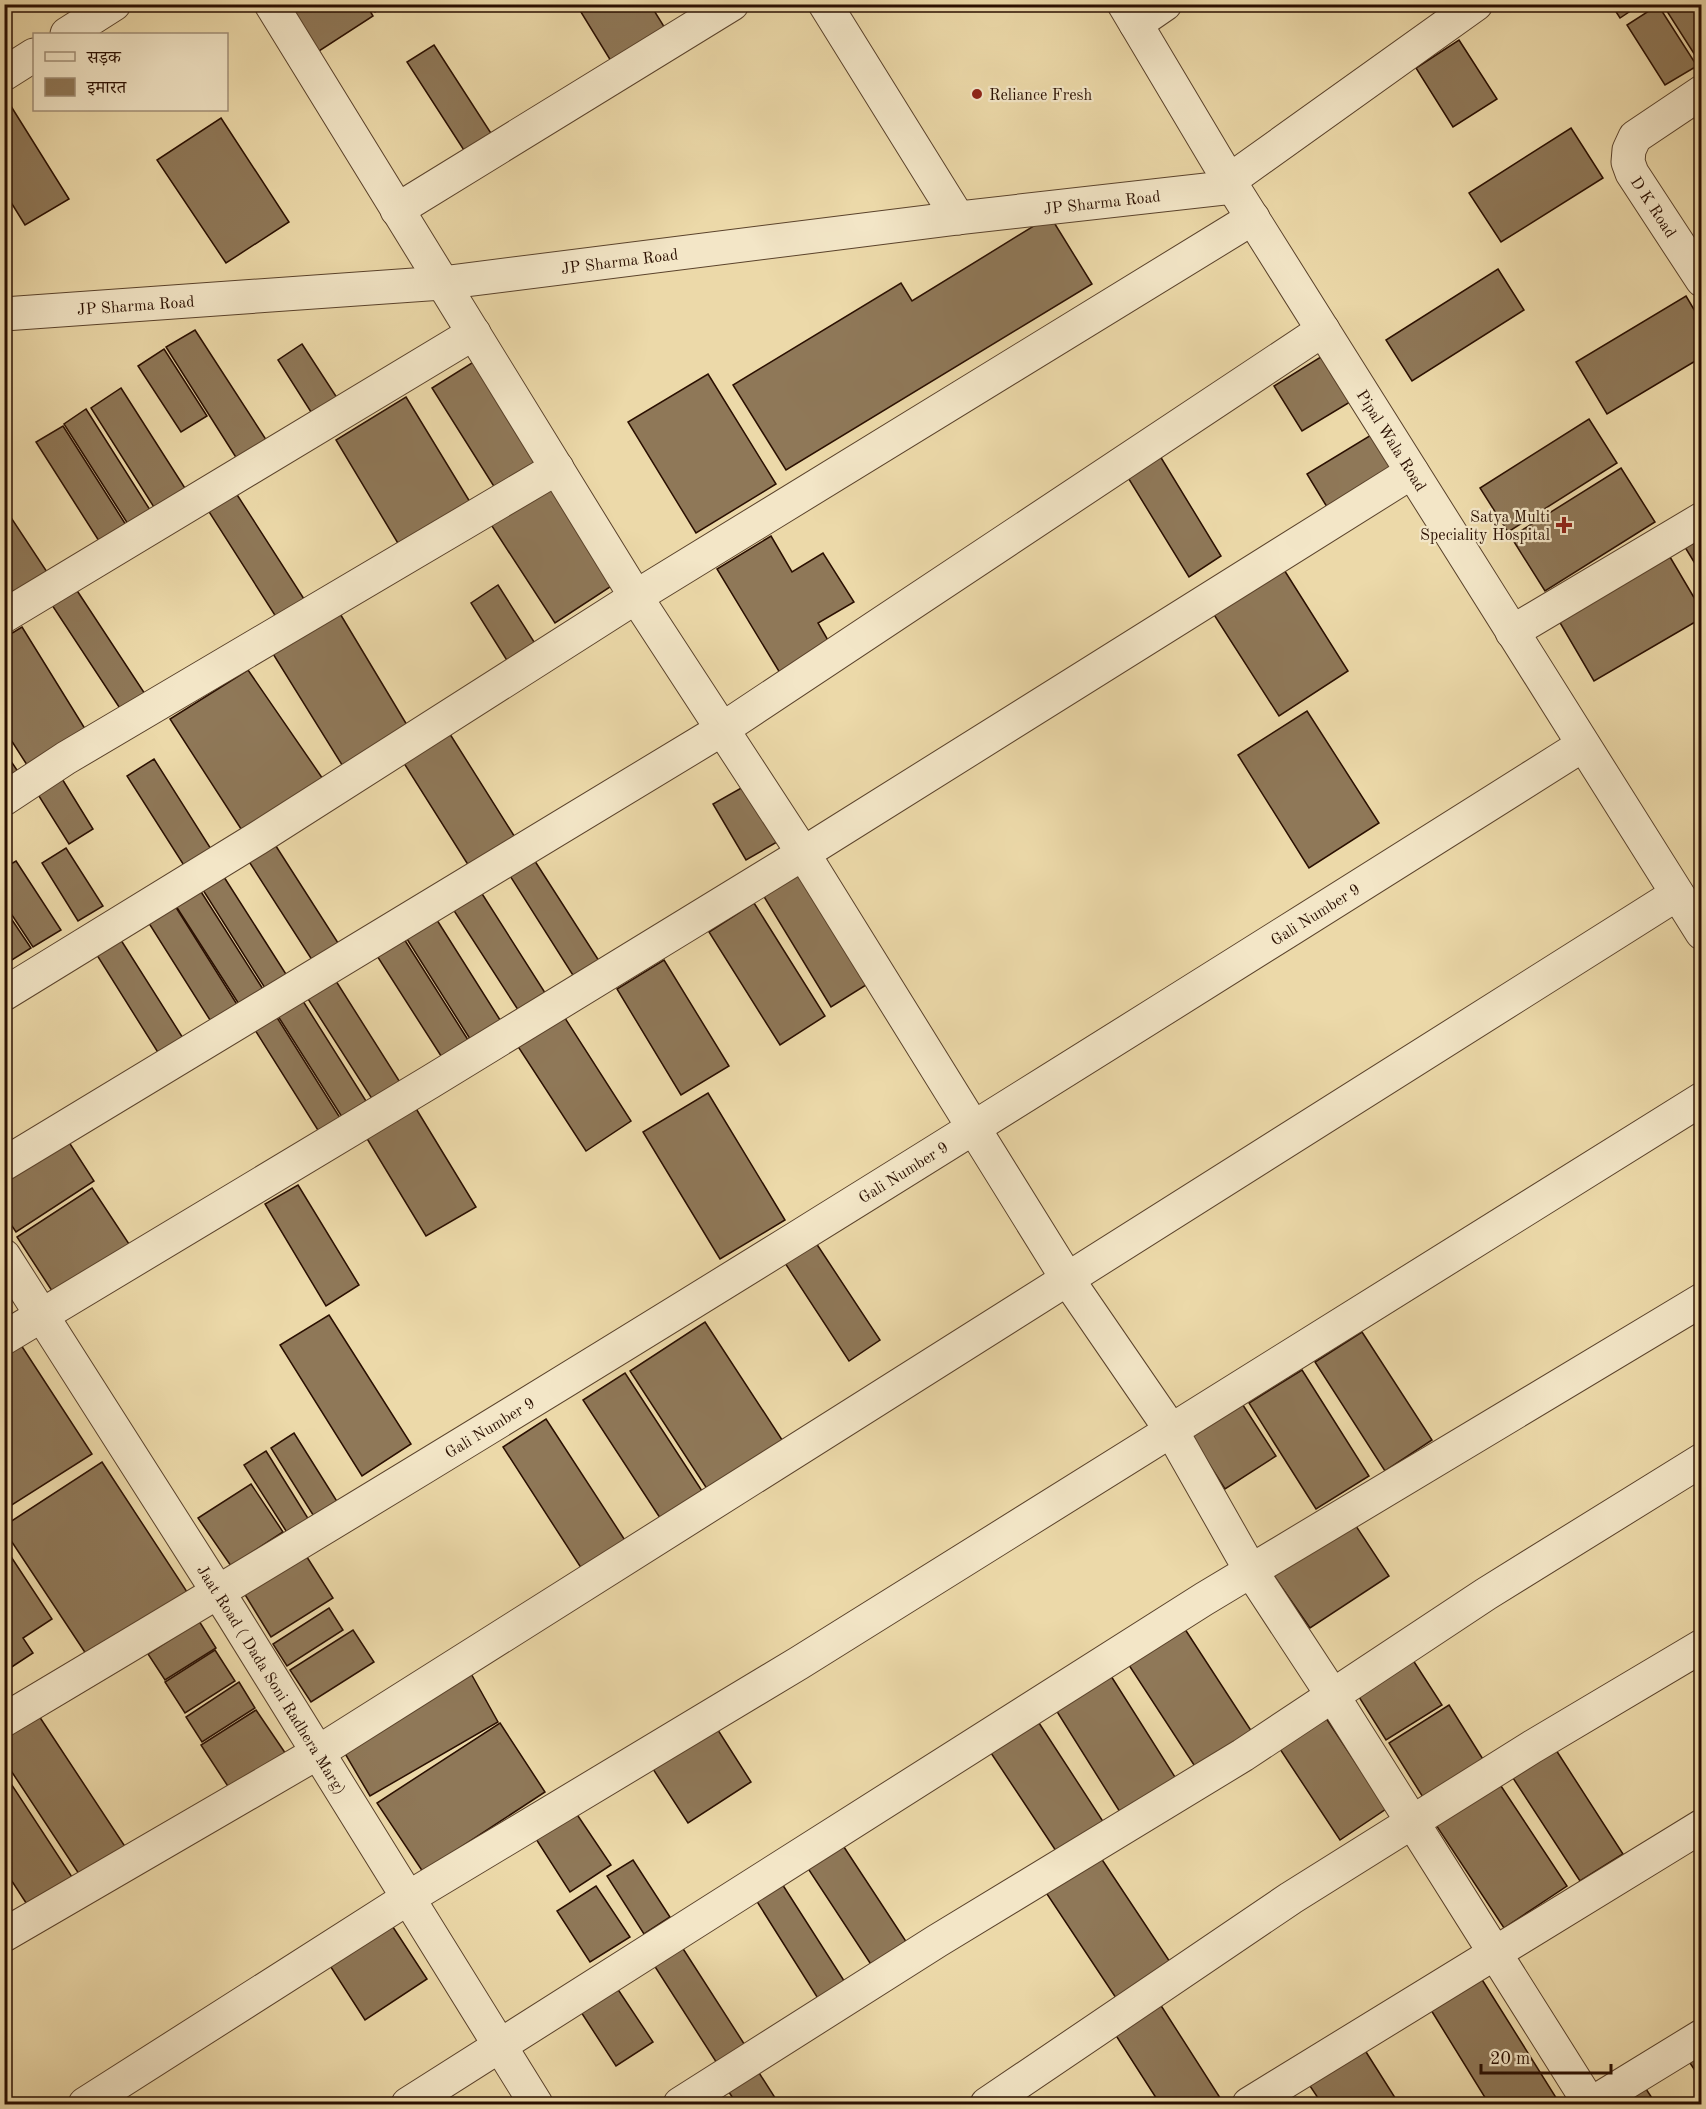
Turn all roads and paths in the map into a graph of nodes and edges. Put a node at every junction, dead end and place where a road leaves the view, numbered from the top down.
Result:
1 (114, 4) edge
2 (271, 4) edge
3 (732, 4) edge
4 (825, 4) edge
5 (1165, 4) edge
6 (1476, 4) edge
7 (1130, 14) edge
8 (69, 33) edge
9 (33, 56) edge
10 (4, 74) edge
11 (1701, 92) edge
12 (1231, 184) junction
13 (397, 210) junction
14 (958, 218) junction
15 (1253, 218) junction
16 (1701, 280) edge
17 (442, 283) junction
18 (4, 314) edge
19 (1323, 330) junction
20 (474, 333) junction
21 (556, 468) junction
22 (1412, 472) junction
23 (1701, 519) edge
24 (636, 597) junction
25 (4, 616) edge
26 (1512, 632) junction
27 (721, 730) junction
28 (1583, 745) junction
29 (4, 799) edge
30 (803, 853) junction
31 (1677, 894) junction
32 (1701, 933) edge
33 (4, 994) edge
34 (1701, 1099) edge
35 (974, 1129) junction
36 (4, 1164) edge
37 (4, 1256) edge
38 (1068, 1280) junction
39 (1701, 1300) edge
40 (41, 1316) junction
41 (4, 1338) edge
42 (1171, 1430) junction
43 (1701, 1460) edge
44 (1251, 1571) junction
45 (218, 1593) junction
46 (1701, 1646) edge
47 (1333, 1696) junction
48 (4, 1720) edge
49 (317, 1753) junction
50 (1412, 1823) junction
51 (1701, 1826) edge
52 (408, 1898) junction
53 (4, 1935) edge
54 (1494, 1954) junction
55 (1701, 2036) edge
56 (500, 2046) junction
57 (86, 2104) edge
58 (408, 2104) edge
59 (536, 2104) edge
60 (680, 2104) edge
61 (987, 2104) edge
62 (1249, 2104) edge
63 (1591, 2104) edge

1 - 8 street
2 - 13 street
3 - 13 street
4 - 14 street
5 - 7 street
6 - 12 street
7 - 12 street, Pipal Wala Road
9 - 10 street
11 - 16 street, D K Road
12 - 14 street, JP Sharma Road
12 - 15 street, Pipal Wala Road
13 - 17 street
14 - 17 street, JP Sharma Road
15 - 19 street, Pipal Wala Road
15 - 24 street
17 - 18 street, JP Sharma Road
17 - 20 street
19 - 22 street, Pipal Wala Road
19 - 27 street
20 - 21 street
20 - 25 street
21 - 24 street
21 - 29 street
22 - 26 street, Pipal Wala Road
22 - 30 street
23 - 26 street
24 - 27 street
24 - 33 street
26 - 28 street, Pipal Wala Road
27 - 30 street
27 - 36 street
28 - 31 street, Pipal Wala Road
28 - 35 street, Gali Number 9
30 - 35 street
30 - 40 street
31 - 32 street, Pipal Wala Road
31 - 38 street
34 - 42 street
35 - 38 street
35 - 45 street, Gali Number 9
37 - 40 street, Jaat Road ( Dada Soni Radhera Marg)
38 - 42 street
38 - 49 street
39 - 44 street
40 - 41 street
40 - 45 street, Jaat Road ( Dada Soni Radhera Marg)
42 - 44 street
42 - 52 street
43 - 47 street
44 - 47 street
44 - 56 street
45 - 48 street, Gali Number 9
45 - 49 street, Jaat Road ( Dada Soni Radhera Marg)
46 - 50 street
47 - 50 street
47 - 60 street
49 - 52 street, Jaat Road ( Dada Soni Radhera Marg)
49 - 53 street
50 - 54 street
50 - 61 street
51 - 54 street
52 - 56 street, Jaat Road ( Dada Soni Radhera Marg)
52 - 57 street
54 - 62 street
54 - 63 street
55 - 63 street
56 - 58 street
56 - 59 street, Jaat Road ( Dada Soni Radhera Marg)

